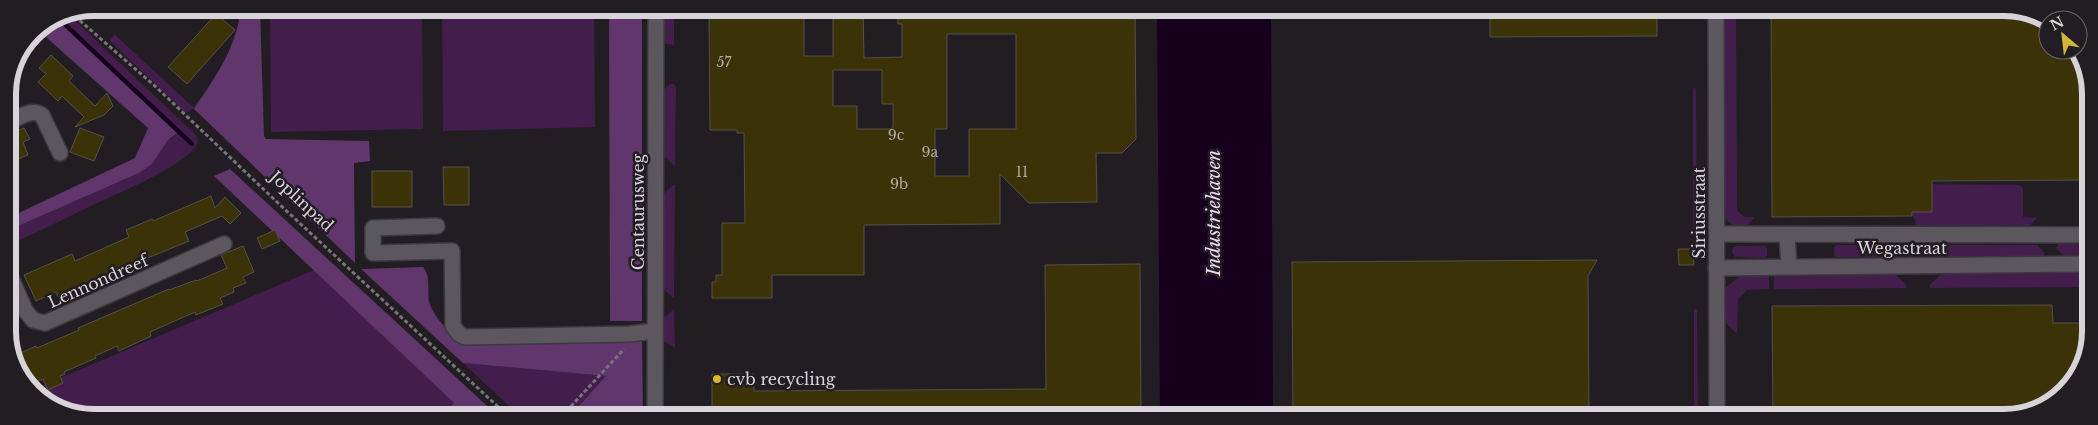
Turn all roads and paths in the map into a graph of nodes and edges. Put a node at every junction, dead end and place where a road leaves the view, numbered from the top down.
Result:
1 (656, 16) edge
2 (1716, 16) edge
3 (77, 18) edge
4 (16, 119) edge
5 (60, 154) dead end
6 (437, 226) dead end
7 (1717, 234) junction
8 (2082, 234) edge
9 (1787, 235) junction
10 (224, 244) dead end
11 (2082, 264) edge
12 (1789, 267) junction
13 (1716, 268) junction
14 (16, 289) edge
15 (648, 331) junction
16 (500, 409) edge
17 (569, 409) edge
18 (654, 409) edge
19 (1717, 409) edge

1 - 15 street, Centaurusweg
2 - 7 street, Siriusstraat
3 - 16 path, Joplinpad
4 - 5 street
6 - 15 street
7 - 9 street, Wegastraat
7 - 13 street, Siriusstraat
8 - 9 street, Wegastraat
9 - 12 street
10 - 14 street, Lennondreef
11 - 12 street, Wegastraat
12 - 13 street, Wegastraat
13 - 19 street, Siriusstraat
15 - 17 path
15 - 18 street, Centaurusweg

